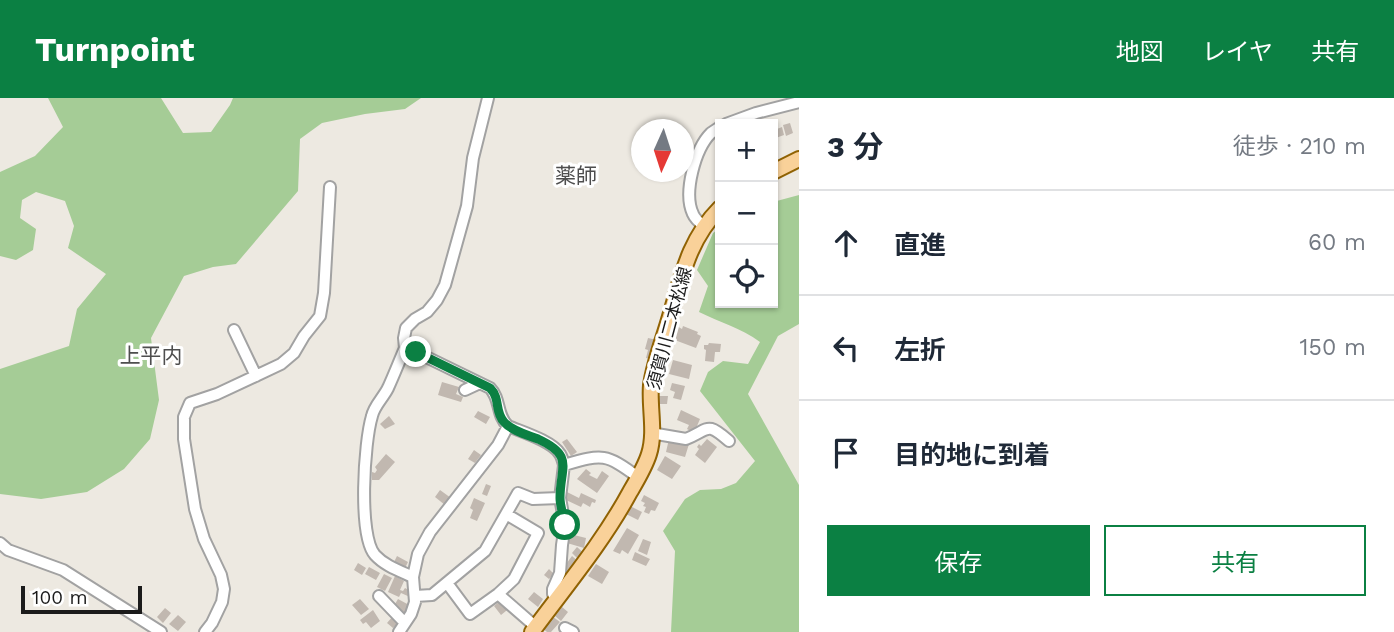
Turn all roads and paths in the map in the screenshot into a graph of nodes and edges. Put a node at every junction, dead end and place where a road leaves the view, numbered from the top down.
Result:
1 (488, 98) edge
2 (779, 102) edge
3 (799, 102) edge
4 (740, 119) edge
5 (715, 130) edge
6 (799, 159) edge
7 (778, 170) edge
8 (330, 187) dead end
9 (715, 214) edge
10 (704, 226) junction
11 (234, 330) dead end
12 (405, 348) junction
13 (256, 376) junction
14 (480, 383) junction
15 (464, 390) dead end
16 (508, 426) junction
17 (651, 433) junction
18 (729, 441) dead end
19 (564, 465) junction
20 (638, 477) junction
21 (560, 498) junction
22 (506, 513) junction
23 (0, 543) edge
24 (413, 577) junction
25 (447, 583) junction
26 (498, 594) junction
27 (379, 596) dead end
28 (415, 596) junction
29 (557, 600) junction
30 (402, 628) edge
31 (535, 629) edge
32 (161, 632) edge
33 (205, 632) edge

1 - 12 street
2 - 3 street
2 - 4 street
5 - 10 street
6 - 7 main road
8 - 13 street
9 - 10 main road, 須賀川二本松線
10 - 17 main road, 須賀川二本松線
11 - 13 street
12 - 14 street
12 - 24 street
13 - 33 street
14 - 15 street
14 - 16 street
16 - 19 street
16 - 24 street
17 - 18 street
17 - 20 main road, 須賀川二本松線
19 - 20 street
19 - 21 street
20 - 29 main road, 須賀川二本松線
21 - 22 street
21 - 29 street
22 - 25 street
22 - 26 street
23 - 32 street
24 - 28 street
25 - 26 street
25 - 28 street
26 - 31 street
27 - 30 street
28 - 30 street
29 - 31 main road, 須賀川二本松線

